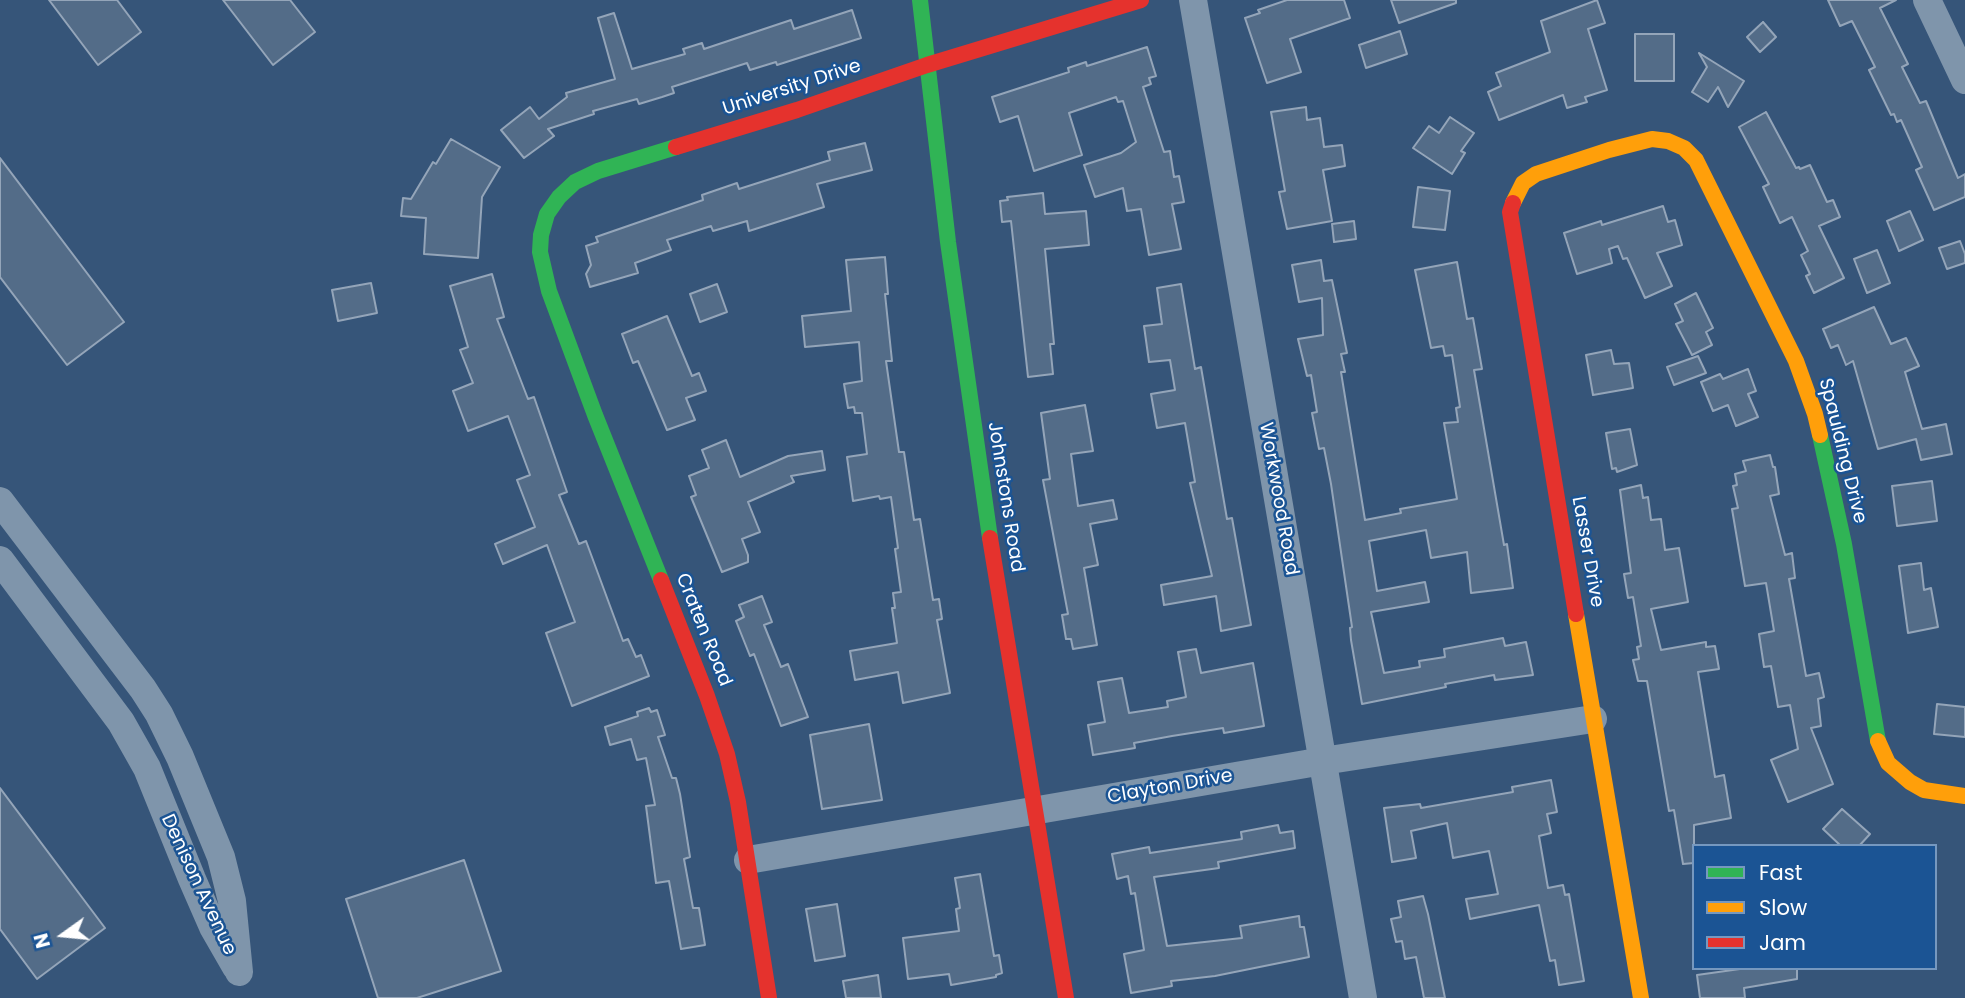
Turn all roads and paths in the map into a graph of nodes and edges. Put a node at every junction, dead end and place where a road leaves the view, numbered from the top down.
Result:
1 (920, 0) edge
2 (1140, 0) edge
3 (1193, 0) edge
4 (1927, 0) edge
5 (927, 65) junction
6 (1965, 80) edge
7 (1585, 158) joint
8 (549, 291) joint
9 (0, 501) edge
10 (0, 560) edge
11 (1593, 719) junction
12 (1323, 761) junction
13 (1965, 796) edge
14 (1035, 810) junction
15 (748, 860) junction
16 (769, 998) edge
17 (1066, 998) edge
18 (1363, 998) edge
19 (1641, 998) edge

1 - 5 street, Johnstons Road
2 - 5 street, University Drive
3 - 12 street, Workwood Road
4 - 6 street
5 - 8 street, University Drive
5 - 14 street, Johnstons Road
7 - 11 street, Lasser Drive
7 - 13 street, Spaulding Drive
8 - 15 street, Craten Road
9 - 10 street, Denison Avenue
11 - 12 street, Clayton Drive
11 - 19 street, Lasser Drive
12 - 14 street, Clayton Drive
12 - 18 street, Workwood Road
14 - 15 street, Clayton Drive
14 - 17 street, Johnstons Road
15 - 16 street, Craten Road

